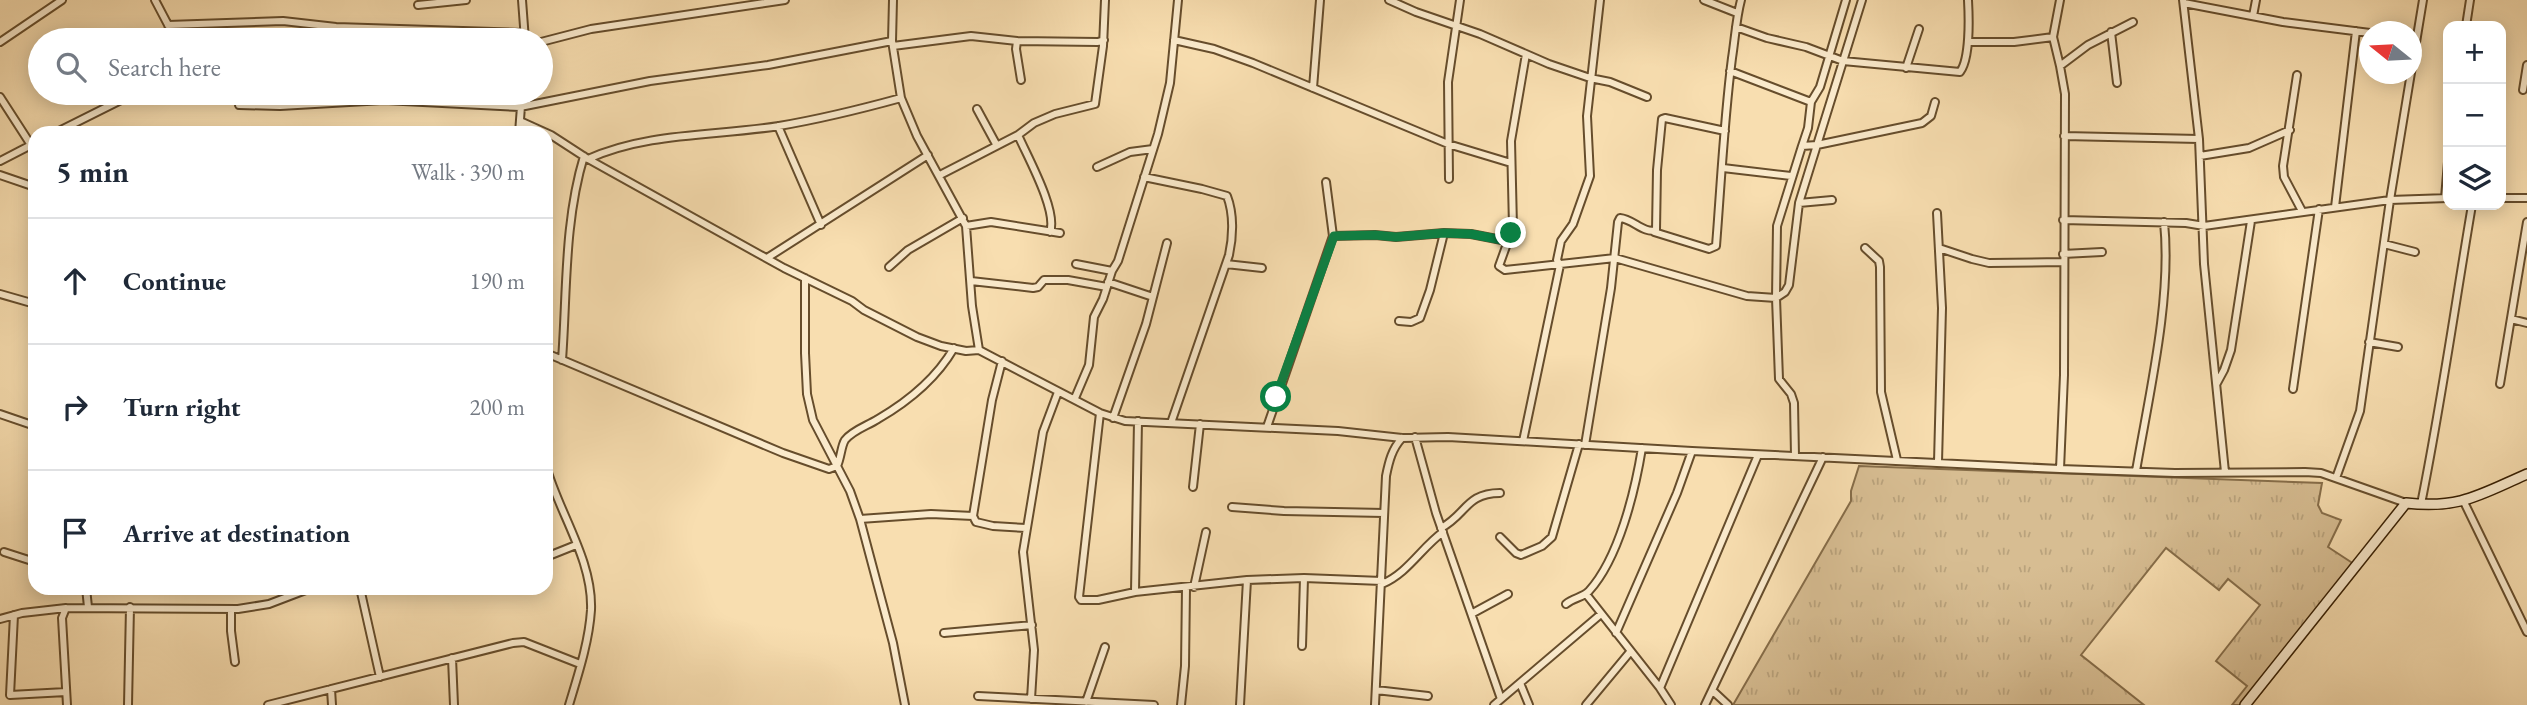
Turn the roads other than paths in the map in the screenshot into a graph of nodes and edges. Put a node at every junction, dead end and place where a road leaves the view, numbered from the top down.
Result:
1 (62, 0) edge
2 (155, 0) edge
3 (466, 0) edge
4 (522, 0) edge
5 (785, 0) edge
6 (893, 0) edge
7 (1105, 0) edge
8 (1178, 0) edge
9 (1320, 0) edge
10 (1389, 0) edge
11 (1460, 0) edge
12 (1600, 0) edge
13 (1704, 0) edge
14 (1741, 0) edge
15 (1846, 0) edge
16 (1968, 0) edge
17 (2060, 0) edge
18 (2256, 0) edge
19 (2423, 0) edge
20 (2470, 0) edge
21 (2184, 1) edge
22 (1861, 2) edge
23 (418, 5) dead end
24 (1737, 13) junction
25 (2253, 16) junction
26 (2419, 21) edge
27 (2467, 21) edge
28 (2133, 22) dead end
29 (168, 25) junction
30 (1458, 26) junction
31 (1736, 27) junction
32 (170, 28) edge
33 (355, 28) edge
34 (524, 28) edge
35 (1919, 29) dead end
36 (2356, 31) junction
37 (2359, 31) edge
38 (2111, 32) junction
39 (2053, 37) junction
40 (553, 39) edge
41 (1174, 40) junction
42 (1017, 41) junction
43 (1968, 41) junction
44 (0, 42) edge
45 (892, 43) junction
46 (1102, 43) junction
47 (1526, 54) junction
48 (1830, 57) junction
49 (1843, 61) junction
50 (2527, 65) edge
51 (2060, 66) junction
52 (1906, 68) junction
53 (1730, 71) junction
54 (2297, 75) dead end
55 (1590, 78) junction
56 (1021, 80) dead end
57 (2117, 83) dead end
58 (2408, 84) edge
59 (1313, 88) junction
60 (2523, 90) dead end
61 (0, 97) edge
62 (1647, 97) dead end
63 (901, 98) junction
64 (553, 100) edge
65 (1811, 102) junction
66 (1935, 102) dead end
67 (111, 105) edge
68 (239, 105) dead end
69 (297, 105) edge
70 (481, 105) edge
71 (530, 105) edge
72 (520, 107) junction
73 (978, 108) dead end
74 (520, 121) junction
75 (69, 126) edge
76 (520, 126) edge
77 (531, 126) edge
78 (778, 126) junction
79 (2290, 130) junction
80 (1725, 131) junction
81 (1018, 135) junction
82 (553, 136) edge
83 (2064, 136) junction
84 (28, 137) edge
85 (2199, 139) junction
86 (996, 144) junction
87 (1448, 144) junction
88 (1817, 145) junction
89 (1802, 146) junction
90 (28, 147) edge
91 (1153, 149) junction
92 (928, 155) junction
93 (2200, 156) junction
94 (586, 158) junction
95 (0, 161) edge
96 (1511, 163) junction
97 (1097, 167) dead end
98 (1723, 169) junction
99 (0, 175) edge
100 (940, 175) junction
101 (1791, 176) junction
102 (1144, 177) junction
103 (1449, 179) dead end
104 (1326, 182) dead end
105 (28, 185) edge
106 (2443, 198) edge
107 (2506, 198) edge
108 (2527, 198) edge
109 (1832, 200) dead end
110 (2390, 200) junction
111 (1799, 203) junction
112 (2335, 207) junction
113 (2319, 209) junction
114 (2471, 210) edge
115 (2302, 211) junction
116 (1937, 213) dead end
117 (2063, 220) junction
118 (2251, 221) junction
119 (964, 222) junction
120 (2164, 222) junction
121 (2527, 222) edge
122 (821, 225) junction
123 (2204, 226) junction
124 (1050, 232) junction
125 (1653, 232) junction
126 (1060, 233) dead end
127 (1444, 233) junction
128 (1334, 236) junction
129 (1507, 241) junction
130 (1167, 243) dead end
131 (2384, 244) junction
132 (1864, 248) dead end
133 (1939, 248) junction
134 (2415, 252) dead end
135 (2102, 253) dead end
136 (767, 258) junction
137 (1615, 258) junction
138 (2062, 258) junction
139 (1076, 264) dead end
140 (1226, 264) junction
141 (1560, 265) junction
142 (889, 267) dead end
143 (1262, 268) dead end
144 (1112, 271) junction
145 (805, 278) junction
146 (971, 281) junction
147 (1108, 284) junction
148 (0, 294) edge
149 (1153, 297) junction
150 (1776, 298) junction
151 (28, 302) edge
152 (2511, 319) junction
153 (1399, 321) dead end
154 (2527, 323) edge
155 (2369, 342) junction
156 (2398, 347) dead end
157 (954, 348) junction
158 (979, 350) junction
159 (553, 356) edge
160 (562, 360) junction
161 (1002, 361) junction
162 (2216, 384) junction
163 (2500, 384) dead end
164 (2293, 389) dead end
165 (1058, 392) junction
166 (1075, 398) junction
167 (1100, 413) junction
168 (0, 414) edge
169 (1114, 418) junction
170 (1138, 421) junction
171 (1171, 422) junction
172 (28, 424) edge
173 (1200, 424) junction
174 (1266, 427) junction
175 (1415, 437) junction
176 (1402, 438) junction
177 (1523, 440) junction
178 (1582, 445) junction
179 (1642, 448) junction
180 (1692, 451) junction
181 (1758, 454) junction
182 (1795, 456) junction
183 (1823, 457) junction
184 (1897, 460) junction
185 (1938, 462) junction
186 (837, 466) junction
187 (2060, 469) junction
188 (2136, 471) junction
189 (2225, 472) junction
190 (2527, 474) edge
191 (2336, 478) junction
192 (1193, 488) dead end
193 (1500, 493) dead end
194 (553, 494) edge
195 (2464, 502) junction
196 (2406, 503) junction
197 (2421, 504) junction
198 (1232, 507) dead end
199 (1384, 513) junction
200 (973, 516) junction
201 (860, 519) junction
202 (1026, 528) junction
203 (1442, 530) junction
204 (1206, 532) dead end
205 (1500, 537) dead end
206 (576, 545) junction
207 (4, 552) dead end
208 (553, 554) edge
209 (28, 560) edge
210 (1304, 578) junction
211 (1247, 580) junction
212 (1382, 582) junction
213 (1194, 587) junction
214 (1186, 588) junction
215 (1135, 592) junction
216 (1508, 594) dead end
217 (1586, 594) junction
218 (87, 595) edge
219 (293, 595) edge
220 (362, 595) edge
221 (1566, 604) dead end
222 (88, 607) junction
223 (130, 607) junction
224 (66, 608) junction
225 (231, 609) junction
226 (1473, 614) junction
227 (1601, 614) junction
228 (14, 615) junction
229 (0, 619) edge
230 (1032, 625) junction
231 (2527, 632) edge
232 (944, 633) dead end
233 (1616, 633) junction
234 (1302, 646) dead end
235 (1105, 647) dead end
236 (1630, 652) junction
237 (452, 658) junction
238 (234, 662) dead end
239 (580, 664) junction
240 (380, 677) junction
241 (1520, 683) junction
242 (1660, 688) junction
243 (331, 689) junction
244 (1376, 690) junction
245 (1713, 691) junction
246 (66, 692) junction
247 (10, 695) junction
248 (978, 696) dead end
249 (1428, 696) dead end
250 (1031, 699) junction
251 (1501, 699) junction
252 (1086, 702) junction
253 (9, 705) edge
254 (67, 705) edge
255 (128, 705) edge
256 (268, 705) edge
257 (332, 705) edge
258 (454, 705) edge
259 (569, 705) edge
260 (905, 705) edge
261 (1154, 705) edge
262 (1181, 705) edge
263 (1240, 705) edge
264 (1375, 705) edge
265 (1494, 705) edge
266 (1529, 705) edge
267 (1586, 705) edge
268 (1671, 705) edge
269 (1706, 705) edge
270 (1728, 705) edge
271 (2245, 705) edge

1 - 44 street
2 - 29 street
3 - 23 street
4 - 34 street
5 - 40 street
6 - 45 street
7 - 46 street
8 - 41 street
9 - 59 street
10 - 30 street
11 - 30 street
12 - 55 street
13 - 24 street
14 - 24 street
15 - 22 street
15 - 48 street
16 - 43 street
17 - 39 street
18 - 25 street
19 - 26 street
20 - 27 street
21 - 25 street
21 - 85 street
22 - 49 street
24 - 31 street
25 - 36 street
28 - 38 street
29 - 32 street
29 - 33 street
30 - 47 street
30 - 87 street
31 - 48 street
31 - 53 street
35 - 52 street
36 - 37 street
36 - 112 street
38 - 51 street
38 - 57 street
39 - 43 street
39 - 51 street
41 - 59 street
41 - 91 street
42 - 45 street
42 - 46 street
42 - 56 street
43 - 52 street
45 - 63 street
45 - 64 street
46 - 81 street
47 - 55 street
47 - 96 street
48 - 49 street
48 - 65 street
49 - 52 street
49 - 88 street
50 - 60 street
51 - 83 street
53 - 65 street
53 - 80 street
54 - 79 street
55 - 62 street
55 - 141 street
58 - 110 street
59 - 87 street
61 - 84 street
63 - 78 street
63 - 92 street
65 - 89 street
66 - 88 street
67 - 75 street
68 - 69 street
70 - 72 street
71 - 72 street
72 - 74 street
73 - 86 street
74 - 76 street
74 - 77 street
78 - 94 street
78 - 122 street
79 - 93 street
79 - 115 street
80 - 98 street
80 - 125 street
81 - 86 street
81 - 124 street
82 - 94 street
83 - 85 street
83 - 117 street
85 - 93 street
86 - 100 street
87 - 96 street
87 - 103 street
88 - 89 street
88 - 111 street
89 - 101 street
90 - 95 street
91 - 97 street
91 - 102 street
92 - 100 street
92 - 122 street
93 - 123 street
94 - 136 street
94 - 160 street
96 - 129 street
98 - 101 street
98 - 125 street
99 - 105 street
100 - 119 street
101 - 150 street
102 - 140 street
102 - 144 street
104 - 128 street
106 - 110 street
107 - 108 street
109 - 111 street
110 - 112 street
110 - 131 street
111 - 150 street
112 - 113 street
113 - 115 street
113 - 164 street
114 - 197 street
115 - 118 street
116 - 133 street
117 - 120 street
117 - 138 street
118 - 123 street
118 - 162 street
119 - 124 street
119 - 142 street
119 - 146 street
120 - 123 street
120 - 188 street
121 - 152 street
122 - 136 street
123 - 162 street
124 - 126 street
125 - 137 street
127 - 128 street
127 - 129 street
127 - 153 street
128 - 174 street
129 - 141 street
130 - 149 street
131 - 134 street
131 - 155 street
132 - 184 street
133 - 138 street
133 - 185 street
135 - 138 street
136 - 145 street
137 - 141 street
137 - 150 street
137 - 178 street
138 - 187 street
139 - 144 street
140 - 143 street
140 - 171 street
141 - 177 street
144 - 147 street
145 - 157 street
145 - 186 street
146 - 147 street
146 - 158 street
147 - 149 street
147 - 166 street
148 - 151 street
149 - 169 street
150 - 182 street
152 - 154 street
152 - 163 street
155 - 156 street
155 - 191 street
157 - 158 street
157 - 186 street
158 - 161 street
159 - 160 street
160 - 186 street
161 - 165 street
161 - 200 street
162 - 189 street
165 - 166 street
165 - 202 street
166 - 167 street
167 - 169 street
167 - 215 street
168 - 172 street
169 - 170 street
170 - 171 street
170 - 215 street
171 - 173 street
173 - 174 street
173 - 192 street
174 - 176 street
175 - 176 street
175 - 177 street
175 - 203 street
176 - 199 street
177 - 178 street
178 - 179 street
178 - 205 street
179 - 180 street
179 - 217 street
180 - 181 street
180 - 233 street
181 - 182 street
181 - 242 street
182 - 183 street
183 - 184 street
183 - 245 street
184 - 185 street
185 - 187 street
186 - 201 street
187 - 188 street
188 - 189 street
189 - 191 street
190 - 195 street
191 - 196 street
193 - 203 street
194 - 206 street
195 - 197 street
195 - 231 street
196 - 197 street
196 - 271 street
198 - 199 street
199 - 212 street
200 - 201 street
200 - 202 street
201 - 260 street
202 - 230 street
203 - 212 street
203 - 226 street
204 - 213 street
206 - 208 street
206 - 239 street
207 - 209 street
210 - 211 street
210 - 212 street
210 - 234 street
211 - 213 street
211 - 263 street
212 - 244 street
213 - 214 street
214 - 215 street
214 - 262 street
216 - 226 street
217 - 221 street
217 - 227 street
218 - 222 street
219 - 225 street
220 - 240 street
222 - 223 street
222 - 224 street
223 - 225 street
223 - 255 street
224 - 228 street
224 - 246 street
225 - 238 street
226 - 251 street
227 - 233 street
227 - 241 street
228 - 229 street
228 - 247 street
230 - 232 street
230 - 250 street
233 - 236 street
235 - 252 street
236 - 242 street
236 - 267 street
237 - 239 street
237 - 240 street
237 - 258 street
239 - 259 street
240 - 243 street
241 - 251 street
241 - 266 street
242 - 268 street
243 - 256 street
243 - 257 street
244 - 249 street
244 - 264 street
245 - 269 street
245 - 270 street
246 - 247 street
246 - 254 street
247 - 253 street
248 - 250 street
250 - 252 street
251 - 265 street
252 - 261 street

